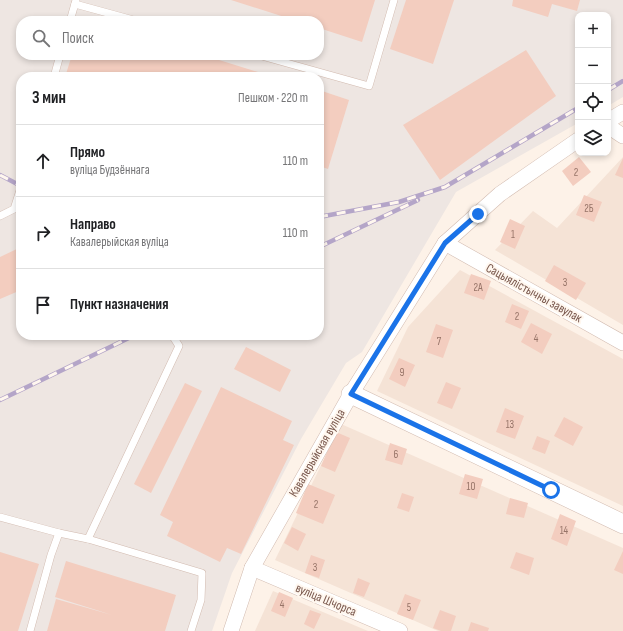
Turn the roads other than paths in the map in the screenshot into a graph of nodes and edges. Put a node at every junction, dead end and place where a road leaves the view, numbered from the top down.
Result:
1 (394, 0) edge
2 (75, 2) edge
3 (71, 16) edge
4 (121, 16) edge
5 (59, 60) edge
6 (276, 60) edge
7 (55, 72) edge
8 (319, 72) edge
9 (324, 73) edge
10 (623, 112) edge
11 (610, 120) edge
12 (611, 128) edge
13 (623, 136) edge
14 (575, 142) edge
15 (16, 203) edge
16 (0, 216) edge
17 (445, 243) junction
18 (175, 340) edge
19 (623, 343) edge
20 (351, 394) junction
21 (0, 518) edge
22 (623, 524) edge
23 (59, 533) junction
24 (88, 539) junction
25 (252, 568) junction
26 (30, 631) edge
27 (191, 631) edge
28 (231, 631) edge
29 (400, 631) edge

1 - 9 lane
2 - 3 lane
2 - 4 lane
5 - 7 lane
6 - 8 lane
10 - 11 street
12 - 13 street
14 - 17 street, Кавалерыйская вуліца
15 - 16 lane
17 - 19 street, Сацыялістычны завулак
17 - 20 street, Кавалерыйская вуліца
18 - 24 lane
20 - 22 street
20 - 25 street, Кавалерыйская вуліца
21 - 23 lane
23 - 24 lane
23 - 26 lane
24 - 27 lane
25 - 28 street, Кавалерыйская вуліца
25 - 29 street, вуліца Шчорса

